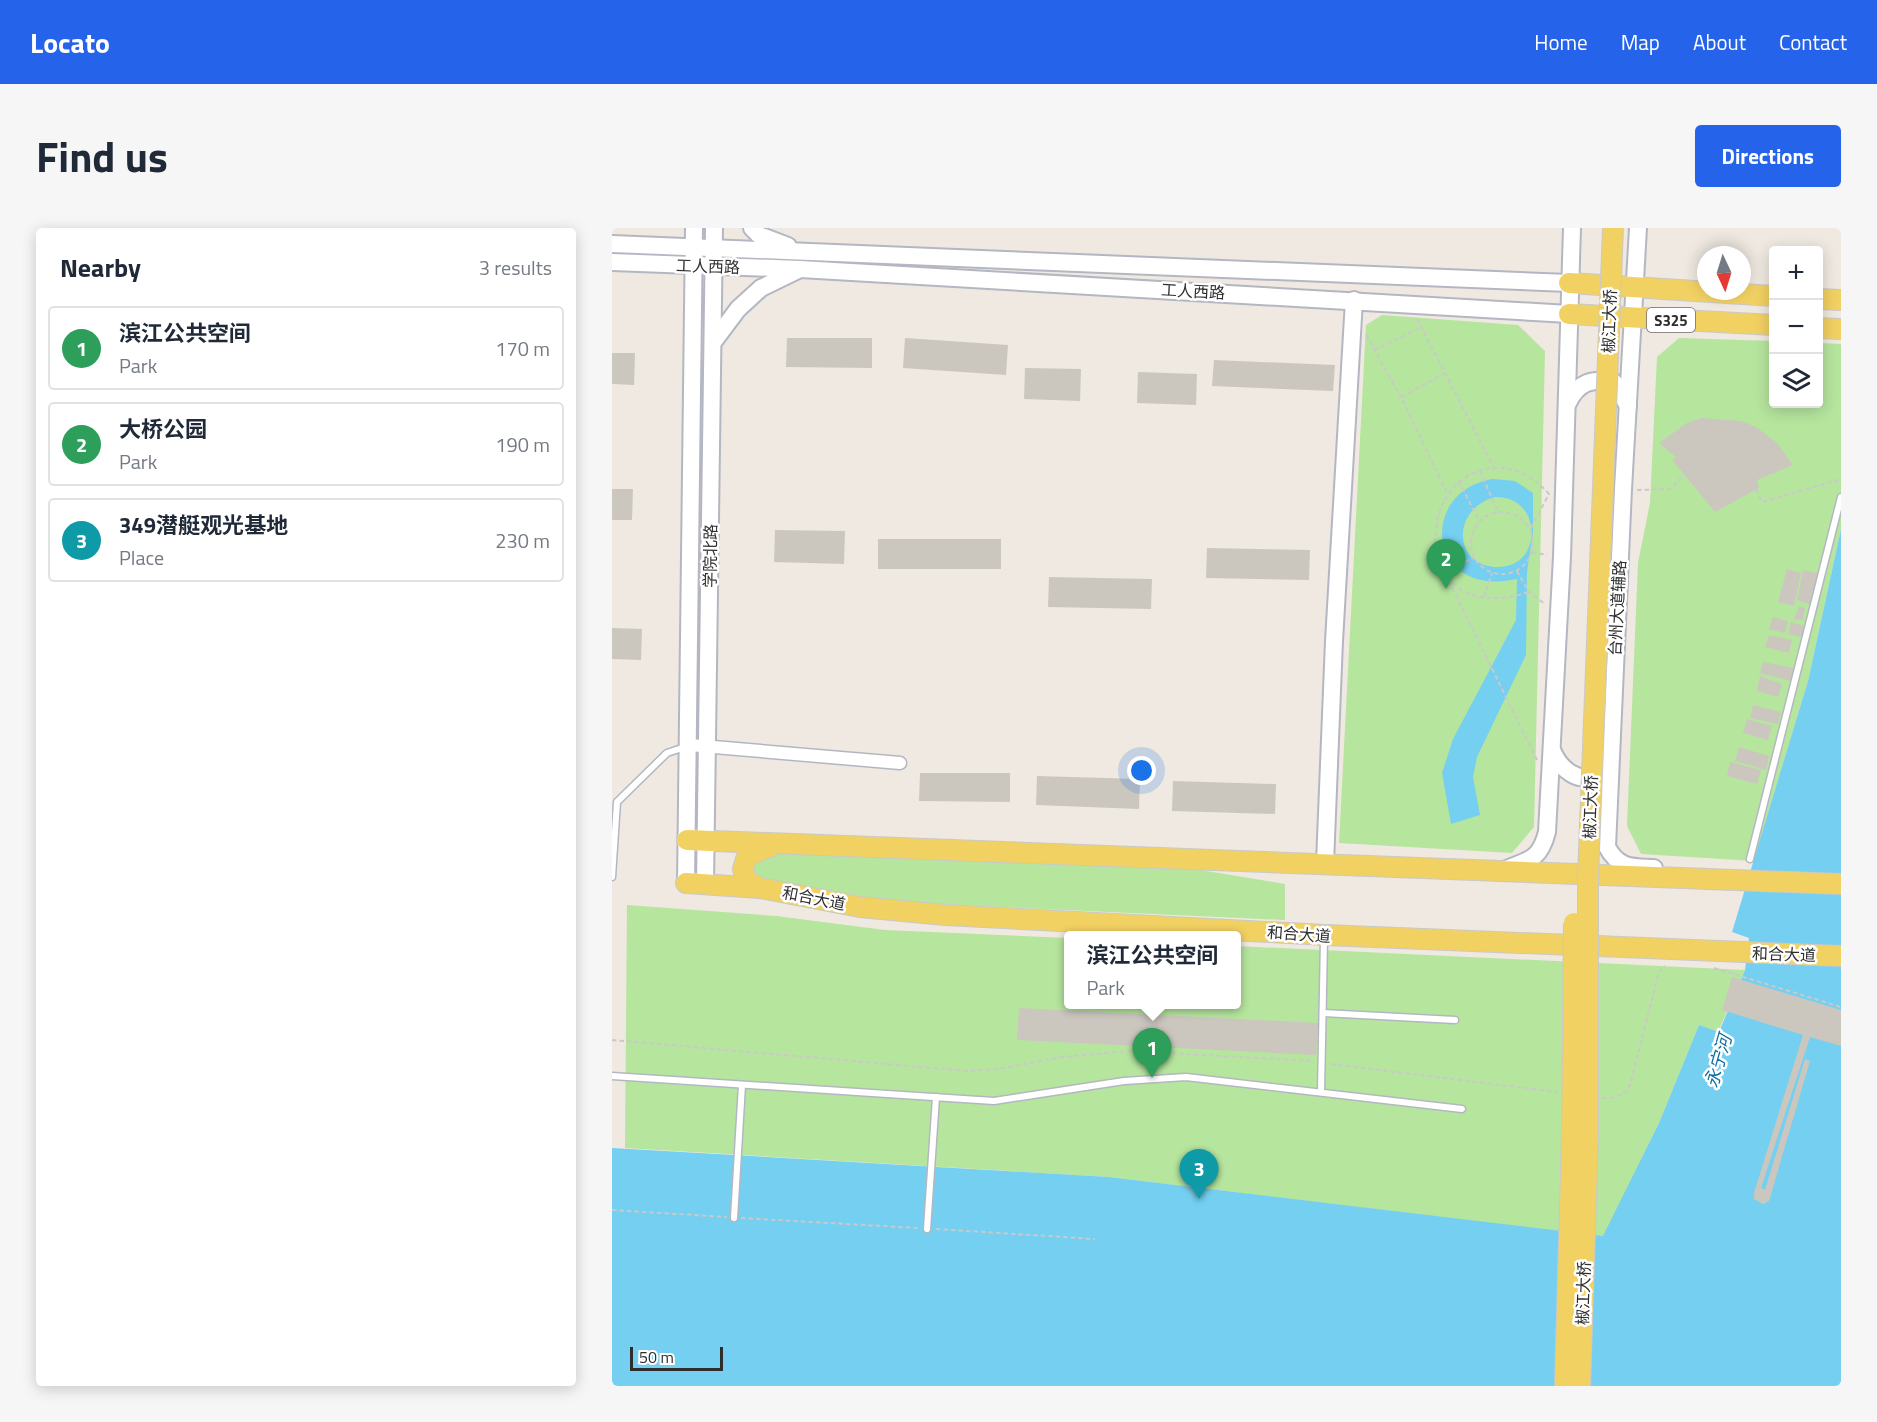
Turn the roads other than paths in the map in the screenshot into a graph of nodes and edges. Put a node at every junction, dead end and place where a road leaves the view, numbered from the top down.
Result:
1 (694, 228) edge
2 (714, 228) edge
3 (752, 228) edge
4 (1572, 228) edge
5 (1600, 228) edge
6 (1613, 228) edge
7 (1638, 228) edge
8 (612, 244) edge
9 (695, 247) junction
10 (715, 248) junction
11 (800, 251) junction
12 (612, 262) edge
13 (695, 266) junction
14 (716, 266) junction
15 (800, 269) junction
16 (1480, 280) junction
17 (1569, 283) junction
18 (1636, 288) junction
19 (1697, 292) edge
20 (1751, 295) edge
21 (1769, 296) edge
22 (1823, 299) edge
23 (1707, 300) edge
24 (1841, 300) edge
25 (1353, 306) junction
26 (1476, 308) junction
27 (1569, 314) junction
28 (1632, 317) junction
29 (1719, 323) junction
30 (1769, 325) edge
31 (1823, 328) edge
32 (1841, 329) edge
33 (714, 341) junction
34 (1567, 404) junction
35 (1628, 406) junction
36 (1841, 497) edge
37 (699, 746) junction
38 (1551, 749) junction
39 (1611, 755) junction
40 (900, 763) dead end
41 (697, 840) junction
42 (782, 843) junction
43 (1750, 859) dead end
44 (1325, 863) junction
45 (1501, 870) junction
46 (612, 877) edge
47 (1730, 879) junction
48 (696, 883) joint
49 (1841, 884) edge
50 (760, 888) junction
51 (1234, 931) edge
52 (1241, 931) edge
53 (1324, 936) junction
54 (1841, 956) edge
55 (1323, 1013) junction
56 (1455, 1020) dead end
57 (612, 1076) edge
58 (742, 1085) junction
59 (1321, 1092) junction
60 (936, 1096) junction
61 (1462, 1110) dead end
62 (734, 1218) road end
63 (927, 1229) road end
64 (1565, 1386) edge
65 (1580, 1386) edge

1 - 9 main road, 学院北路
2 - 10 main road, 学院北路
3 - 11 main road
4 - 17 main road
5 - 64 main road, 椒江大桥, bridge
6 - 65 main road, 椒江大桥, bridge
7 - 18 main road, 台州大道辅路
8 - 9 main road, 工人西路
9 - 10 main road, 工人西路
9 - 13 main road, 学院北路
10 - 11 main road, 工人西路
10 - 14 main road, 学院北路
11 - 16 main road, 工人西路
12 - 13 main road, 工人西路
13 - 14 main road, 工人西路
13 - 37 main road, 学院北路
14 - 15 main road, 工人西路
14 - 33 main road, 学院北路
15 - 25 main road, 工人西路
15 - 33 main road
16 - 17 main road, 工人西路
16 - 26 main road
17 - 18 main road, 工人西路 / S325
17 - 27 main road
18 - 19 main road, 工人西路 / S325
18 - 28 main road, 台州大道辅路
20 - 21 main road, 工人西路 / S325
22 - 24 main road
23 - 29 main road
25 - 26 main road, 工人西路
25 - 44 main road
26 - 27 main road, 工人西路
27 - 28 main road, 工人西路 / S325
27 - 34 main road
28 - 29 main road, 工人西路 / S325
28 - 35 main road, 台州大道辅路
29 - 30 main road, 工人西路 / S325
31 - 32 main road
33 - 37 main road, 学院北路
34 - 35 main road
34 - 38 main road
35 - 39 main road, 台州大道辅路
36 - 43 lane
37 - 40 street
37 - 41 main road, 学院北路
37 - 46 lane
38 - 39 main road
38 - 45 main road
39 - 47 main road, 台州大道辅路
41 - 42 main road
41 - 48 main road, 学院北路
42 - 44 main road
42 - 50 main road
44 - 45 main road
45 - 47 main road
47 - 49 main road
48 - 50 main road, 和合大道
50 - 51 main road, 和合大道
52 - 53 main road, 和合大道
53 - 54 main road, 和合大道
53 - 55 lane
55 - 56 lane
55 - 59 lane
57 - 58 lane
58 - 60 lane
58 - 62 lane
59 - 60 lane
59 - 61 lane
60 - 63 lane

